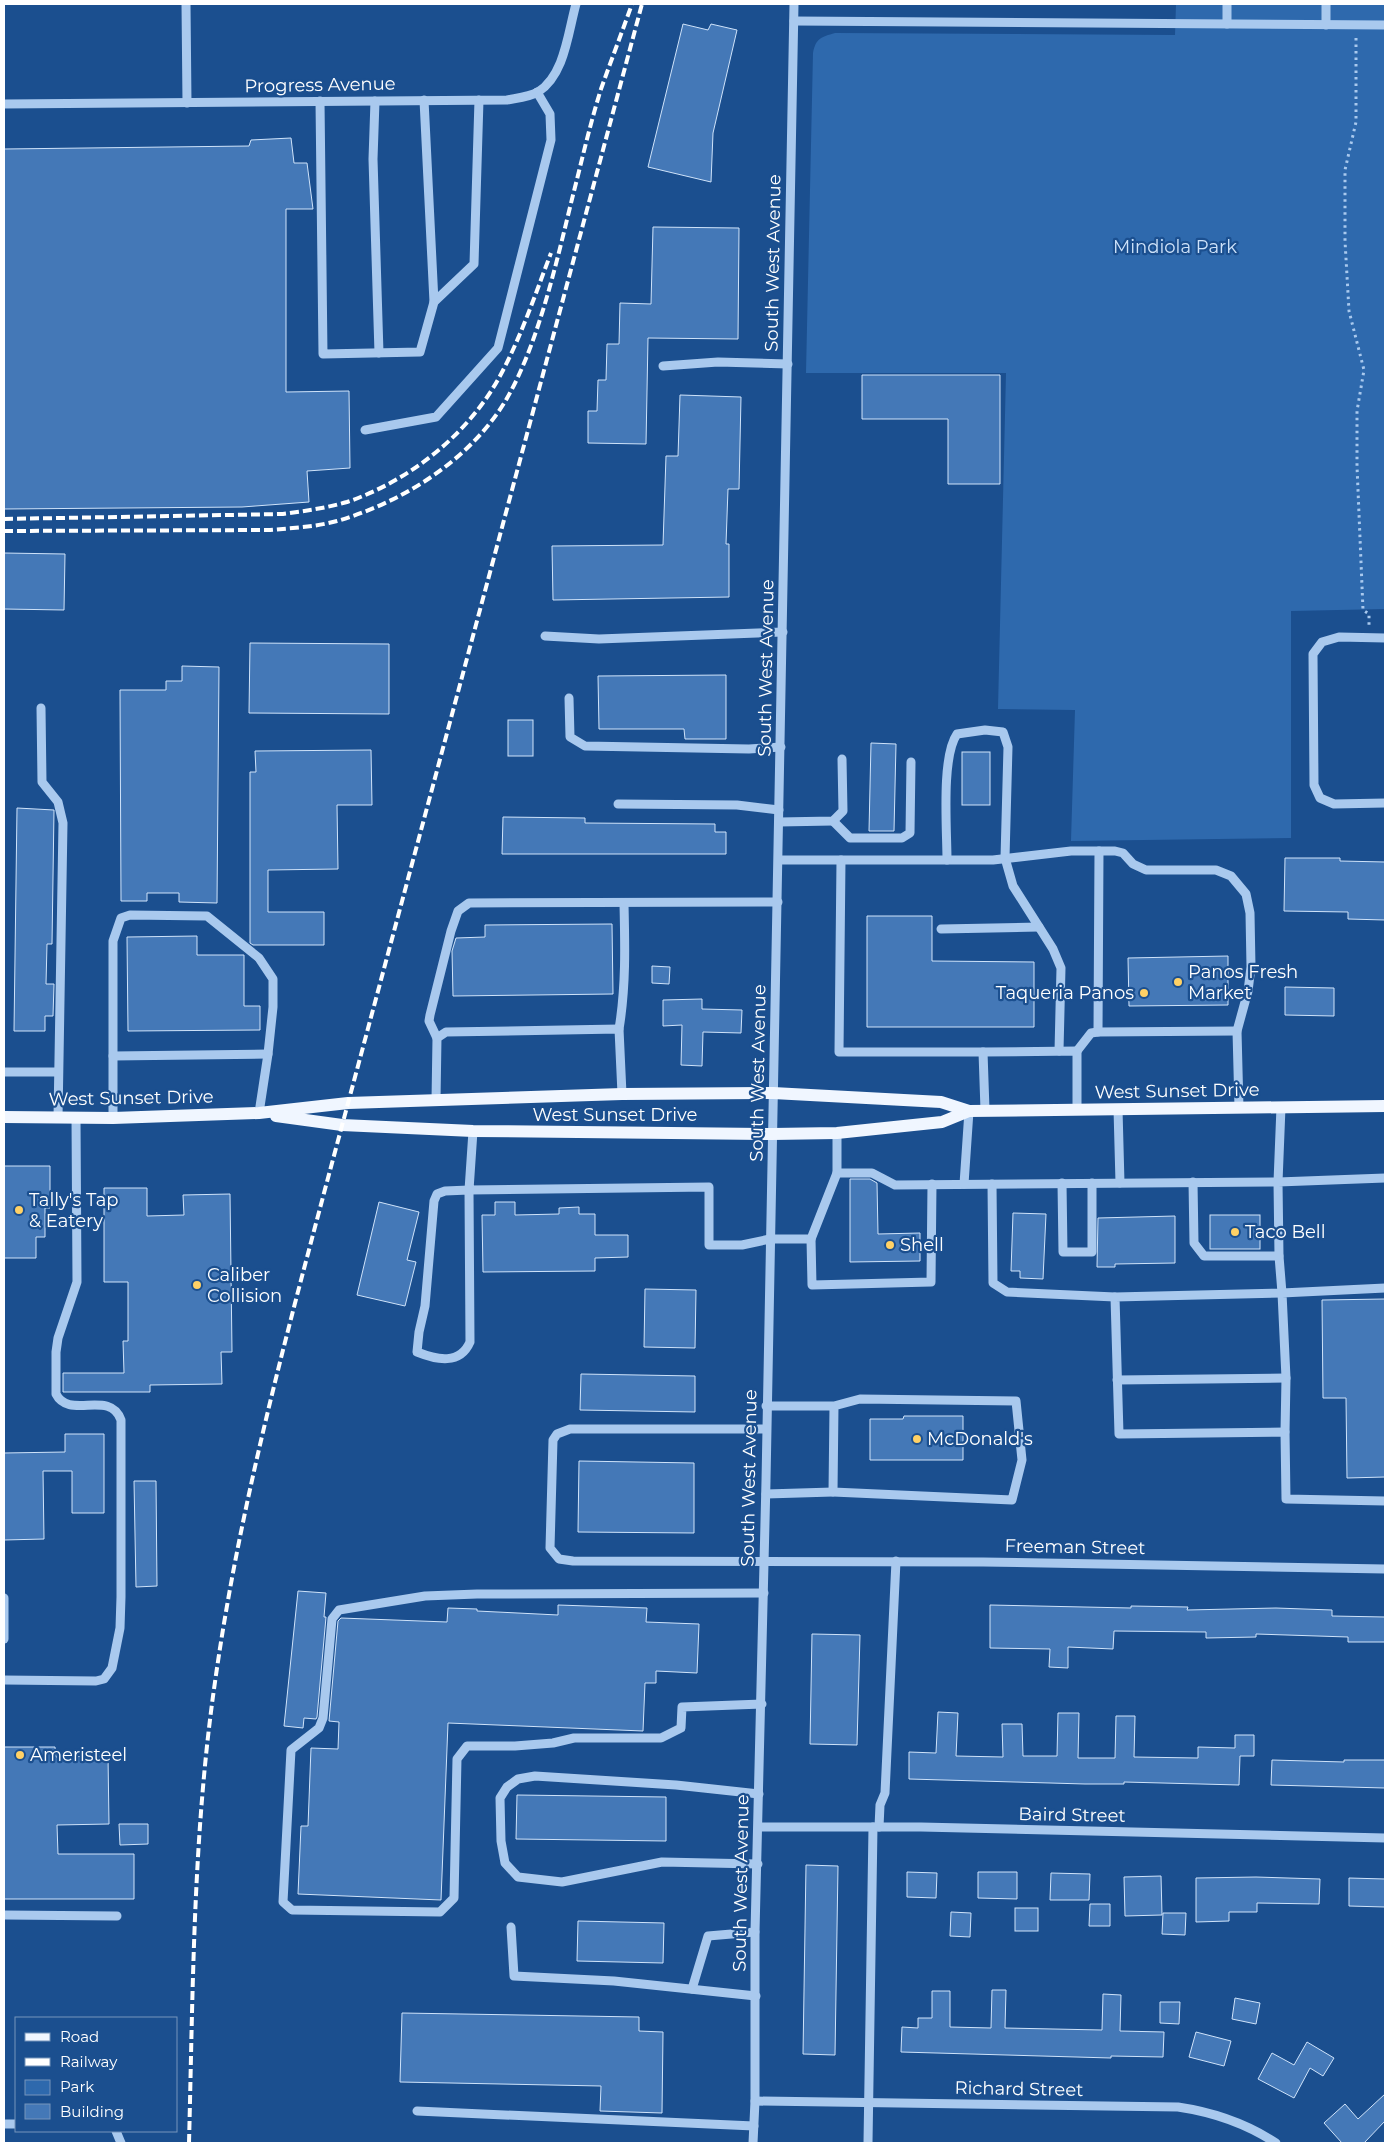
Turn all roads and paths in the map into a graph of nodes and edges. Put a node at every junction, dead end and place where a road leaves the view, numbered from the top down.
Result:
1 (186, 4) edge
2 (576, 4) edge
3 (794, 4) edge
4 (1227, 4) edge
5 (1326, 4) edge
6 (794, 21) junction
7 (1227, 24) junction
8 (1326, 25) junction
9 (1355, 25) junction
10 (1385, 25) edge
11 (537, 92) junction
12 (424, 100) junction
13 (479, 100) junction
14 (375, 101) junction
15 (320, 102) junction
16 (187, 103) junction
17 (4, 104) edge
18 (434, 302) junction
19 (379, 353) junction
20 (788, 364) junction
21 (663, 366) dead end
22 (365, 430) dead end
23 (783, 632) junction
24 (545, 636) dead end
25 (1370, 638) junction
26 (1385, 638) edge
27 (569, 698) dead end
28 (41, 708) dead end
29 (781, 748) junction
30 (842, 759) dead end
31 (911, 762) dead end
32 (1385, 803) edge
33 (618, 804) dead end
34 (780, 810) junction
35 (833, 821) junction
36 (779, 822) junction
37 (1099, 851) junction
38 (1005, 858) junction
39 (778, 860) junction
40 (841, 860) junction
41 (947, 860) junction
42 (778, 902) junction
43 (624, 904) junction
44 (1039, 927) junction
45 (942, 929) dead end
46 (619, 1029) junction
47 (1237, 1031) junction
48 (1098, 1032) junction
49 (437, 1038) junction
50 (1059, 1051) junction
51 (1077, 1051) junction
52 (983, 1052) junction
53 (268, 1054) junction
54 (113, 1056) junction
55 (4, 1072) edge
56 (58, 1072) junction
57 (773, 1093) junction
58 (622, 1094) junction
59 (436, 1100) junction
60 (1385, 1106) edge
61 (1281, 1107) junction
62 (1239, 1108) junction
63 (1077, 1109) junction
64 (1118, 1109) junction
65 (985, 1110) junction
66 (968, 1111) junction
67 (259, 1113) junction
68 (4, 1117) edge
69 (58, 1118) junction
70 (76, 1118) junction
71 (113, 1118) junction
72 (472, 1130) junction
73 (837, 1133) junction
74 (772, 1134) junction
75 (837, 1173) junction
76 (1385, 1178) edge
77 (1193, 1182) junction
78 (1278, 1182) junction
79 (1062, 1183) junction
80 (1092, 1183) junction
81 (1120, 1183) junction
82 (932, 1184) junction
83 (964, 1184) junction
84 (992, 1184) junction
85 (469, 1190) junction
86 (770, 1239) junction
87 (811, 1239) junction
88 (1279, 1256) junction
89 (1385, 1288) edge
90 (1282, 1293) junction
91 (1115, 1297) junction
92 (1286, 1378) junction
93 (1117, 1380) junction
94 (766, 1406) junction
95 (834, 1406) junction
96 (766, 1430) junction
97 (1284, 1432) junction
98 (833, 1492) junction
99 (766, 1494) junction
100 (1385, 1501) edge
101 (765, 1560) junction
102 (896, 1561) junction
103 (1385, 1569) edge
104 (764, 1593) junction
105 (4, 1598) edge
106 (4, 1639) edge
107 (4, 1680) edge
108 (762, 1704) junction
109 (759, 1794) junction
110 (759, 1827) junction
111 (876, 1827) junction
112 (1385, 1838) edge
113 (758, 1864) junction
114 (4, 1915) edge
115 (117, 1916) dead end
116 (511, 1927) dead end
117 (755, 1932) junction
118 (692, 1989) junction
119 (756, 1996) junction
120 (755, 2101) junction
121 (868, 2103) junction
122 (418, 2111) dead end
123 (754, 2126) junction
124 (754, 2143) edge
125 (868, 2143) edge
126 (1276, 2143) edge

1 - 16 street
2 - 11 street
3 - 6 street, South West Avenue
4 - 7 street
5 - 8 street
6 - 7 street
6 - 20 street, South West Avenue
7 - 8 street
8 - 9 street
9 - 10 street
9 - 25 path
11 - 13 street, Progress Avenue
11 - 22 street
12 - 13 street, Progress Avenue
12 - 14 street, Progress Avenue
12 - 18 street
13 - 18 street
14 - 15 street, Progress Avenue
14 - 19 street
15 - 16 street, Progress Avenue
15 - 19 street
16 - 17 street, Progress Avenue
18 - 19 street
20 - 21 street
20 - 23 street, South West Avenue
23 - 24 street
23 - 29 street, South West Avenue
25 - 26 street
25 - 32 street
27 - 29 street
28 - 56 street
29 - 34 street, South West Avenue
30 - 35 street
31 - 35 street
33 - 34 street
34 - 36 street, South West Avenue
35 - 36 street
36 - 39 street, South West Avenue
37 - 38 street
37 - 47 street
37 - 48 street
38 - 41 street
38 - 41 street
38 - 44 street
39 - 40 street
39 - 42 street, South West Avenue
40 - 41 street
40 - 52 street
42 - 43 street
42 - 57 street, South West Avenue
43 - 46 street
43 - 49 street
44 - 45 street
44 - 50 street
46 - 49 street
46 - 58 street
47 - 48 street
47 - 62 street
48 - 51 street
49 - 59 street
50 - 51 street
50 - 52 street
51 - 63 street
52 - 65 street
53 - 54 street
53 - 54 street
53 - 67 street
54 - 71 street
55 - 56 street
56 - 69 street
57 - 58 main road, West Sunset Drive
57 - 66 main road, West Sunset Drive
57 - 74 street, South West Avenue
58 - 59 main road, West Sunset Drive
59 - 67 main road, West Sunset Drive
60 - 61 main road, West Sunset Drive
61 - 62 main road, West Sunset Drive
61 - 78 street
62 - 64 main road, West Sunset Drive
63 - 64 main road, West Sunset Drive
63 - 65 main road, West Sunset Drive
64 - 81 street
65 - 66 main road, West Sunset Drive
66 - 73 main road, West Sunset Drive
66 - 83 street
67 - 71 main road, West Sunset Drive
67 - 72 main road, West Sunset Drive
68 - 69 main road, West Sunset Drive
69 - 70 main road, West Sunset Drive
70 - 71 main road, West Sunset Drive
70 - 107 street
72 - 74 main road, West Sunset Drive
72 - 85 street
73 - 74 main road, West Sunset Drive
73 - 75 street
74 - 86 street, South West Avenue
75 - 82 street
75 - 87 street
76 - 78 street
77 - 78 street
77 - 81 street
77 - 88 street
78 - 88 street
79 - 80 street
79 - 80 street
79 - 84 street
80 - 81 street
82 - 83 street
82 - 87 street
83 - 84 street
84 - 91 street
85 - 85 street
85 - 86 street
86 - 87 street
86 - 94 street, South West Avenue
88 - 90 street
89 - 90 street
90 - 91 street
90 - 92 street
91 - 93 street
92 - 93 street
92 - 97 street
93 - 97 street
94 - 95 street
94 - 96 street, South West Avenue
95 - 98 street
95 - 98 street
96 - 99 street, South West Avenue
96 - 101 street, Freeman Street
97 - 100 street
98 - 99 street
99 - 101 street, South West Avenue
101 - 102 street, Freeman Street
101 - 104 street, South West Avenue
102 - 103 street, Freeman Street
102 - 111 street
104 - 108 street, South West Avenue
104 - 108 street
105 - 106 street
108 - 109 street, South West Avenue
109 - 110 street, South West Avenue
109 - 113 street
110 - 111 street, Baird Street
110 - 113 street, South West Avenue
111 - 112 street, Baird Street
111 - 121 street
113 - 117 street, South West Avenue
114 - 115 street
116 - 118 street
117 - 118 street
117 - 119 street, South West Avenue
118 - 119 street
119 - 120 street, South West Avenue
120 - 121 street, Richard Street
120 - 123 street, South West Avenue
121 - 125 street
121 - 126 street, Richard Street
122 - 123 street
123 - 124 street, South West Avenue

